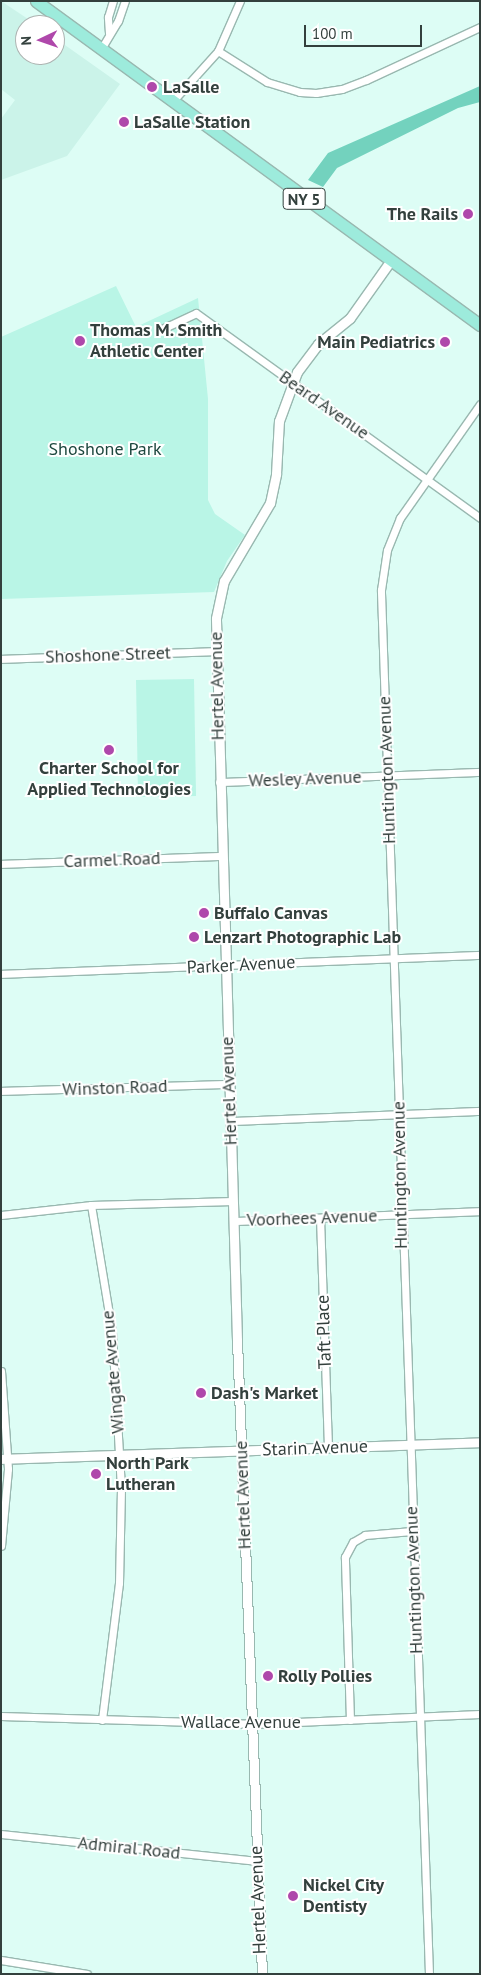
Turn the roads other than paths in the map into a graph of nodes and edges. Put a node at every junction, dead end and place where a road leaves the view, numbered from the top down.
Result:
1 (36, 1) edge
2 (113, 1) edge
3 (125, 1) edge
4 (240, 1) edge
5 (480, 27) edge
6 (109, 33) junction
7 (101, 49) junction
8 (218, 50) junction
9 (172, 102) junction
10 (391, 260) junction
11 (480, 325) edge
12 (164, 328) dead end
13 (292, 383) junction
14 (480, 404) edge
15 (426, 478) junction
16 (480, 518) edge
17 (215, 651) junction
18 (1, 659) edge
19 (480, 772) edge
20 (387, 776) junction
21 (220, 782) junction
22 (222, 856) junction
23 (1, 864) edge
24 (480, 955) edge
25 (395, 958) junction
26 (226, 966) junction
27 (1, 974) edge
28 (229, 1084) junction
29 (1, 1091) edge
30 (480, 1111) edge
31 (399, 1115) junction
32 (230, 1121) junction
33 (233, 1201) junction
34 (92, 1205) junction
35 (480, 1211) edge
36 (401, 1214) junction
37 (1, 1215) edge
38 (320, 1218) junction
39 (234, 1221) junction
40 (1, 1371) edge
41 (480, 1442) edge
42 (409, 1444) junction
43 (328, 1447) junction
44 (242, 1450) junction
45 (120, 1455) junction
46 (5, 1459) edge
47 (412, 1531) junction
48 (1, 1546) edge
49 (480, 1714) edge
50 (1, 1716) edge
51 (418, 1717) junction
52 (102, 1720) junction
53 (350, 1720) junction
54 (251, 1724) junction
55 (1, 1834) edge
56 (257, 1861) junction
57 (1, 1960) edge
58 (87, 1974) edge
59 (262, 1974) edge
60 (428, 1974) edge

1 - 7 main road, NY 5
2 - 6 street
3 - 6 street
4 - 8 street
5 - 8 street
6 - 7 street
7 - 9 main road, NY 5
8 - 9 street
9 - 10 main road, NY 5
10 - 11 main road, NY 5
10 - 13 street, Hertel Avenue
12 - 13 street, Beard Avenue
13 - 15 street, Beard Avenue
13 - 17 street, Hertel Avenue
14 - 15 street, Huntington Avenue
15 - 16 street, Beard Avenue
15 - 20 street, Huntington Avenue
17 - 18 street, Shoshone Street
17 - 21 street, Hertel Avenue
19 - 20 street, Wesley Avenue
20 - 21 street, Wesley Avenue
20 - 25 street, Huntington Avenue
21 - 22 street, Hertel Avenue
22 - 23 street, Carmel Road
22 - 26 street, Hertel Avenue
24 - 25 street, Parker Avenue
25 - 26 street, Parker Avenue
25 - 31 street, Huntington Avenue
26 - 27 street, Parker Avenue
26 - 28 street, Hertel Avenue
28 - 29 street, Winston Road
28 - 32 street, Hertel Avenue
30 - 31 street
31 - 32 street
31 - 36 street, Huntington Avenue
32 - 33 street, Hertel Avenue
33 - 34 street, Voorhees Avenue
33 - 39 street, Hertel Avenue
34 - 37 street, Voorhees Avenue
34 - 45 street, Wingate Avenue
35 - 36 street, Voorhees Avenue
36 - 38 street, Voorhees Avenue
36 - 42 street, Huntington Avenue
38 - 39 street, Voorhees Avenue
38 - 43 street, Taft Place
39 - 44 street, Hertel Avenue
40 - 46 street
41 - 42 street, Starin Avenue
42 - 43 street, Starin Avenue
42 - 47 street, Huntington Avenue
43 - 44 street, Starin Avenue
44 - 45 street, Starin Avenue
44 - 54 street, Hertel Avenue
45 - 46 street, Starin Avenue
45 - 52 street, Wingate Avenue
46 - 48 street
47 - 51 street, Huntington Avenue
47 - 53 street
49 - 51 street, Wallace Avenue
50 - 52 street, Wallace Avenue
51 - 53 street, Wallace Avenue
51 - 60 street, Huntington Avenue
52 - 54 street, Wallace Avenue
53 - 54 street, Wallace Avenue
54 - 56 street, Hertel Avenue
55 - 56 street, Admiral Road
56 - 59 street, Hertel Avenue
57 - 58 street

